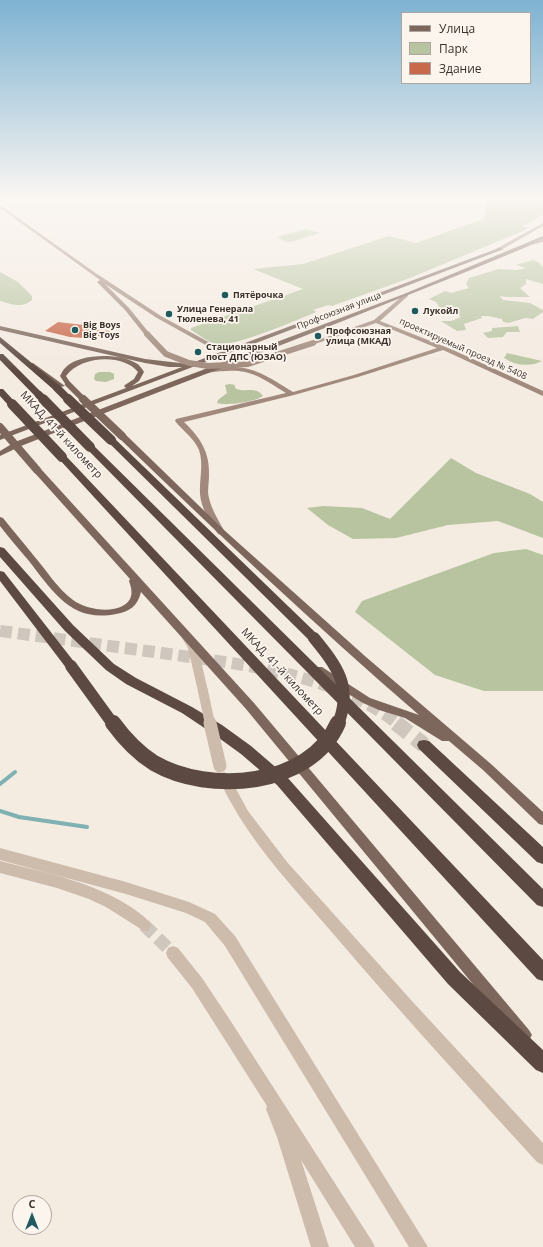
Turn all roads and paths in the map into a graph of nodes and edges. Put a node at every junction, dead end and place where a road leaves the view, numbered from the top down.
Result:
1 (69, 256) edge
2 (481, 256) edge
3 (500, 256) edge
4 (92, 273) junction
5 (406, 295) junction
6 (376, 321) junction
7 (0, 328) edge
8 (0, 338) edge
9 (213, 347) junction
10 (442, 348) junction
11 (236, 349) junction
12 (0, 356) edge
13 (214, 357) junction
14 (206, 360) junction
15 (206, 371) junction
16 (62, 386) junction
17 (0, 391) edge
18 (292, 394) junction
19 (543, 394) edge
20 (106, 398) junction
21 (0, 427) edge
22 (0, 438) edge
23 (18, 444) junction
24 (0, 450) edge
25 (0, 454) edge
26 (0, 520) edge
27 (221, 532) junction
28 (0, 550) edge
29 (130, 572) junction
30 (0, 574) edge
31 (184, 633) junction
32 (293, 651) junction
33 (424, 745) tunnel mouth
34 (487, 767) junction
35 (543, 820) edge
36 (0, 854) edge
37 (543, 857) edge
38 (0, 867) edge
39 (543, 900) edge
40 (144, 925) tunnel mouth
41 (173, 953) tunnel mouth
42 (543, 973) edge
43 (543, 1057) edge
44 (543, 1063) edge
45 (266, 1088) junction
46 (543, 1156) edge
47 (320, 1247) edge
48 (366, 1247) edge
49 (419, 1247) edge

1 - 4 street
2 - 11 main road, Профсоюзная улица
3 - 5 main road, Профсоюзная улица
4 - 6 street, bridge
4 - 9 street
5 - 6 street
5 - 15 main road, Профсоюзная улица
6 - 10 street, проектируемый проезд № 5408
7 - 14 main road
8 - 16 highway
9 - 11 street
9 - 13 street
10 - 18 street
10 - 19 street, проектируемый проезд № 5408
11 - 13 main road, Профсоюзная улица
12 - 32 highway, МКАД, 41-й километр, bridge
13 - 14 main road, Профсоюзная улица
14 - 20 main road
15 - 18 street
15 - 23 main road, Профсоюзная улица
16 - 20 main road
16 - 27 main road, bridge
16 - 30 highway, bridge
17 - 42 highway, МКАД, 41-й километр, bridge
18 - 27 street
20 - 22 main road
21 - 29 main road, bridge
23 - 24 main road
23 - 25 main road
26 - 29 main road
27 - 34 main road
28 - 44 highway
29 - 31 main road
31 - 43 main road
31 - 46 street, bridge
32 - 34 main road
32 - 39 highway, МКАД, 41-й километр
33 - 37 highway
34 - 35 main road
36 - 49 street
38 - 40 street
41 - 45 street
45 - 47 street
45 - 48 street

